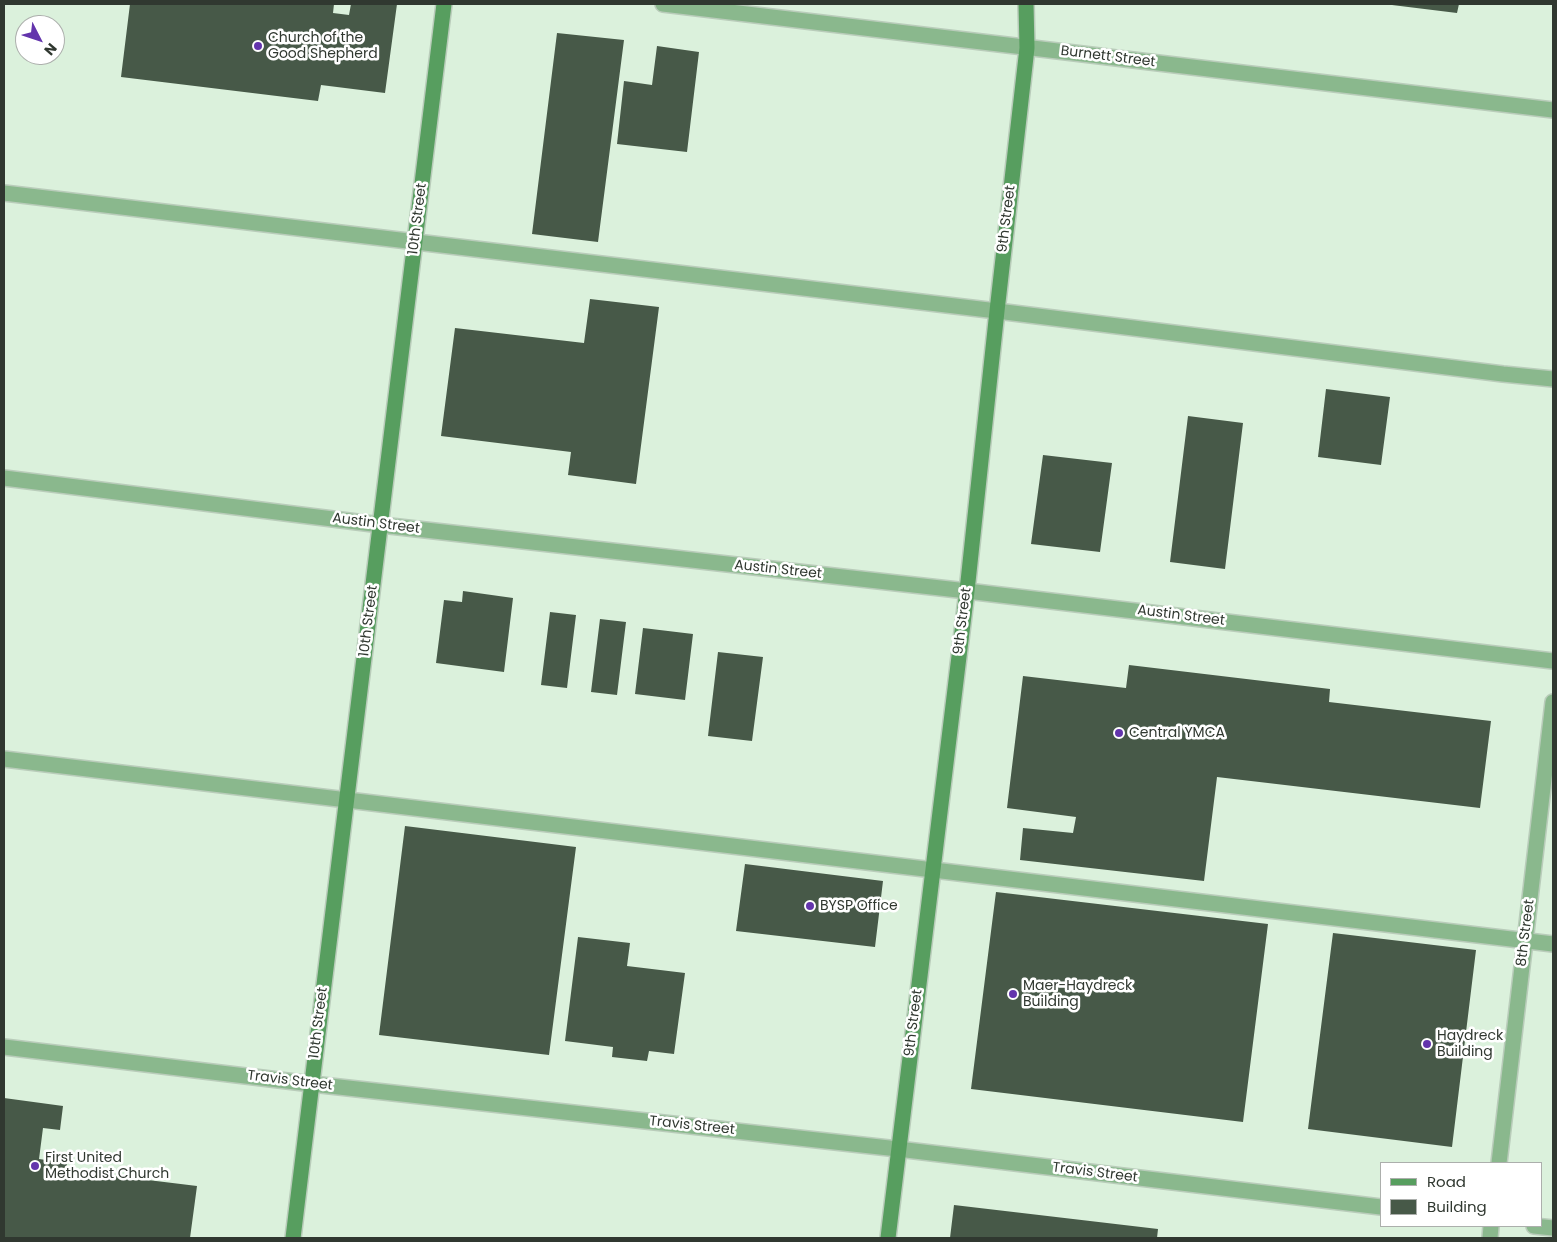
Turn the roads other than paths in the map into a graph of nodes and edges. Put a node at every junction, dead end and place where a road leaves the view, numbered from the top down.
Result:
1 (444, 4) edge
2 (663, 4) edge
3 (1026, 4) edge
4 (1027, 48) junction
5 (1553, 110) edge
6 (4, 193) edge
7 (416, 242) junction
8 (996, 312) junction
9 (1553, 379) edge
10 (4, 478) edge
11 (381, 525) junction
12 (967, 591) junction
13 (1553, 661) edge
14 (1553, 702) edge
15 (4, 759) edge
16 (347, 800) junction
17 (933, 870) junction
18 (1525, 940) junction
19 (1553, 944) edge
20 (4, 1047) edge
21 (312, 1084) junction
22 (898, 1149) junction
23 (1499, 1162) edge
24 (1380, 1207) edge
25 (294, 1238) edge
26 (888, 1238) edge

1 - 7 street, 10th Street
2 - 4 street, Burnett Street
3 - 4 street, 9th Street
4 - 5 street, Burnett Street
4 - 8 street, 9th Street
6 - 7 street
7 - 8 street
7 - 11 street, 10th Street
8 - 9 street
8 - 12 street, 9th Street
10 - 11 street, Austin Street
11 - 12 street, Austin Street
11 - 16 street, 10th Street
12 - 13 street, Austin Street
12 - 17 street, 9th Street
14 - 18 street, 8th Street
15 - 16 street
16 - 17 street
16 - 21 street, 10th Street
17 - 18 street
17 - 22 street, 9th Street
18 - 19 street
18 - 23 street, 8th Street
20 - 21 street, Travis Street
21 - 22 street, Travis Street
21 - 25 street, 10th Street
22 - 24 street, Travis Street
22 - 26 street, 9th Street

